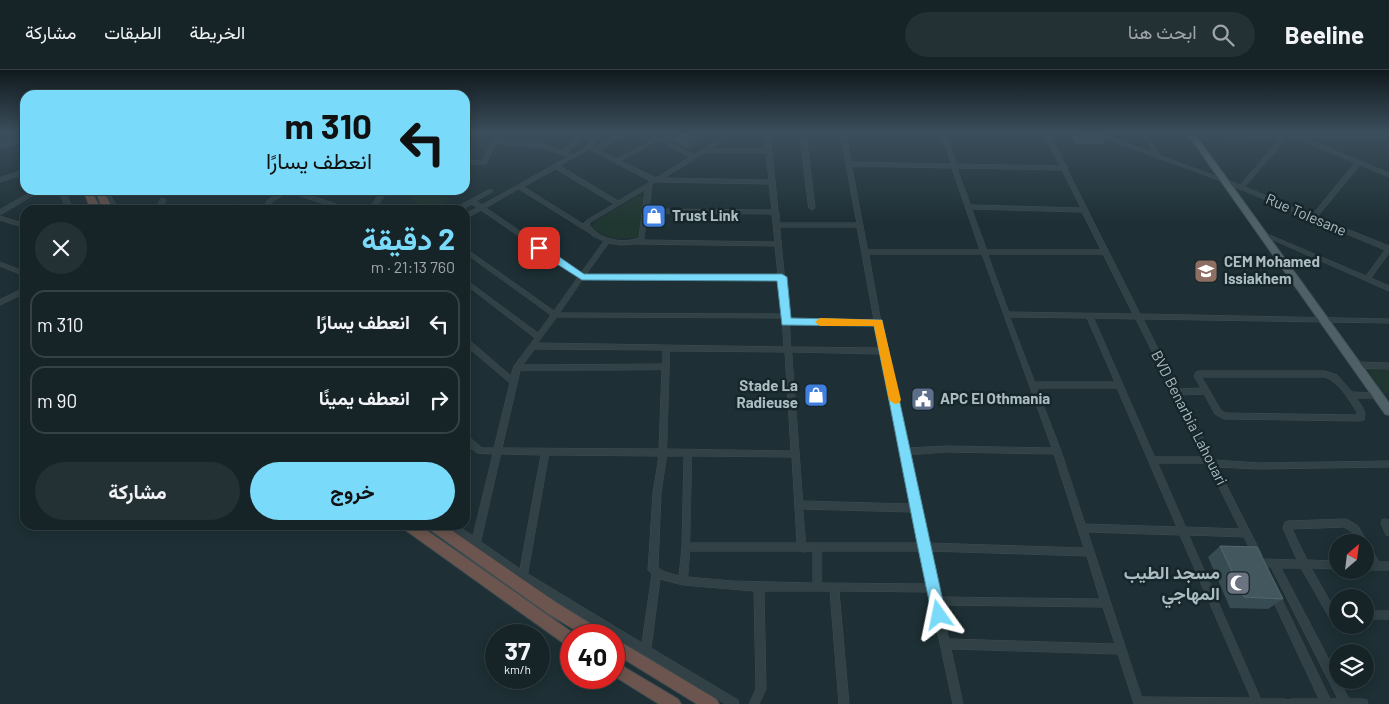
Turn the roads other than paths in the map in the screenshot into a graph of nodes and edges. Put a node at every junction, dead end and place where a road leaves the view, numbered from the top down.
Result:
1 (564, 163) edge
2 (621, 163) edge
3 (685, 163) edge
4 (769, 163) edge
5 (807, 163) edge
6 (953, 163) edge
7 (1061, 163) edge
8 (1177, 163) edge
9 (1212, 163) edge
10 (1263, 163) edge
11 (1358, 163) joint
12 (849, 164) joint
13 (954, 166) junction
14 (557, 167) junction
15 (1064, 168) junction
16 (20, 174) edge
17 (1389, 175) edge
18 (0, 180) edge
19 (1224, 180) junction
20 (653, 182) junction
21 (772, 182) junction
22 (520, 187) junction
23 (1242, 187) junction
24 (490, 191) dead end
25 (31, 195) edge
26 (105, 195) edge
27 (280, 195) edge
28 (302, 195) edge
29 (163, 200) dead end
30 (472, 201) junction
31 (617, 204) junction
32 (113, 205) edge
33 (160, 205) edge
34 (268, 205) edge
35 (334, 205) edge
36 (464, 205) edge
37 (812, 208) dead end
38 (968, 208) junction
39 (482, 209) junction
40 (1085, 210) junction
41 (647, 211) junction
42 (776, 212) junction
43 (0, 213) edge
44 (470, 215) edge
45 (1313, 217) junction
46 (0, 218) edge
47 (20, 224) edge
48 (778, 225) junction
49 (859, 225) junction
50 (588, 230) junction
51 (1263, 234) junction
52 (608, 241) junction
53 (637, 242) junction
54 (779, 244) junction
55 (1389, 249) edge
56 (866, 252) junction
57 (984, 252) junction
58 (1106, 252) junction
59 (470, 254) edge
60 (0, 264) edge
61 (20, 272) edge
62 (582, 277) junction
63 (782, 277) junction
64 (1367, 279) junction
65 (470, 285) edge
66 (1389, 289) edge
67 (20, 293) edge
68 (0, 303) edge
69 (1006, 314) junction
70 (555, 315) junction
71 (1090, 315) junction
72 (1138, 316) junction
73 (785, 319) junction
74 (1325, 319) junction
75 (1389, 321) edge
76 (878, 322) junction
77 (539, 337) junction
78 (470, 345) edge
79 (532, 346) junction
80 (667, 347) junction
81 (787, 348) junction
82 (885, 351) junction
83 (1355, 365) junction
84 (1389, 366) edge
85 (666, 367) junction
86 (517, 368) junction
87 (513, 382) junction
88 (1032, 385) junction
89 (1120, 385) junction
90 (1206, 391) junction
91 (1177, 392) junction
92 (1350, 395) junction
93 (1383, 399) edge
94 (1389, 411) edge
95 (470, 442) edge
96 (497, 451) junction
97 (1056, 451) junction
98 (546, 452) junction
99 (906, 452) junction
100 (663, 453) junction
101 (688, 453) junction
102 (796, 454) junction
103 (1154, 460) junction
104 (1210, 462) junction
105 (1389, 464) edge
106 (800, 505) junction
107 (915, 508) junction
108 (1389, 524) edge
109 (1082, 528) junction
110 (416, 530) edge
111 (443, 530) edge
112 (455, 530) edge
113 (1183, 531) junction
114 (1389, 532) edge
115 (1247, 533) junction
116 (1358, 534) edge
117 (924, 547) junction
118 (475, 548) junction
119 (686, 548) junction
120 (802, 548) junction
121 (817, 548) junction
122 (1090, 552) junction
123 (1374, 561) edge
124 (1274, 564) junction
125 (1304, 564) junction
126 (1329, 565) edge
127 (1377, 566) joint
128 (1389, 566) edge
129 (656, 575) junction
130 (524, 576) junction
131 (683, 581) junction
132 (759, 587) junction
133 (818, 587) junction
134 (834, 588) junction
135 (933, 588) junction
136 (1274, 590) edge
137 (935, 601) junction
138 (1106, 603) junction
139 (1329, 609) edge
140 (1374, 615) edge
141 (1389, 615) edge
142 (578, 624) edge
143 (560, 632) edge
144 (945, 644) junction
145 (1122, 649) junction
146 (646, 651) junction
147 (625, 653) edge
148 (625, 675) edge
149 (1140, 703) edge
150 (1258, 703) edge
151 (673, 704) edge
152 (711, 704) edge
153 (734, 704) edge
154 (754, 704) edge
155 (844, 704) edge
156 (958, 704) edge
157 (1285, 704) edge
158 (1291, 704) edge
159 (1326, 704) edge
160 (1346, 704) edge
161 (1363, 704) edge

1 - 14 street
2 - 20 street
3 - 20 street
4 - 21 street
5 - 37 street
6 - 13 street
7 - 15 street, BVD Benarbia Lahouari
8 - 19 street, Rue Tolesane
9 - 19 main road
10 - 23 street
11 - 17 street
11 - 45 street
12 - 13 street
12 - 49 street
13 - 15 street
13 - 38 street
14 - 22 street
14 - 31 street
15 - 40 street, BVD Benarbia Lahouari
16 - 18 street
19 - 23 street, Rue Tolesane
19 - 51 main road
20 - 21 street
20 - 31 street
20 - 41 street
21 - 42 street
22 - 39 street
22 - 50 street
23 - 45 street, Rue Tolesane
24 - 30 street
25 - 43 street
26 - 32 street
27 - 34 street
28 - 35 street
29 - 33 street
30 - 36 street
30 - 39 street
31 - 50 street
38 - 40 street
38 - 57 street
39 - 44 street
39 - 62 street
40 - 58 street, BVD Benarbia Lahouari
41 - 42 street
41 - 53 street
42 - 48 street
45 - 55 street, Rue Tolesane
46 - 47 street
48 - 49 street
48 - 54 street
49 - 56 street
50 - 52 street
51 - 64 street
51 - 74 main road
52 - 53 street
52 - 62 street
53 - 54 street
54 - 63 street
55 - 64 street
56 - 57 street
56 - 76 street
57 - 58 street
57 - 69 street
58 - 72 street, BVD Benarbia Lahouari
59 - 70 street
60 - 61 street
62 - 63 street
62 - 70 street
63 - 73 street
64 - 66 street
65 - 77 street
67 - 68 street
69 - 71 street
69 - 88 street
70 - 73 street
70 - 77 street
71 - 72 street
71 - 89 street
72 - 74 street
72 - 91 street, BVD Benarbia Lahouari
73 - 76 street
73 - 81 street
74 - 75 street
74 - 83 main road
76 - 82 street
77 - 79 street
78 - 87 street
79 - 80 street
79 - 86 street
80 - 81 street
80 - 85 street
81 - 82 street
81 - 102 street
82 - 99 street
83 - 84 street
83 - 93 main road
85 - 86 street
85 - 100 street
86 - 87 street
87 - 96 street
88 - 89 street
88 - 97 street
89 - 103 street
90 - 91 street
90 - 92 street
90 - 92 street
91 - 104 street, BVD Benarbia Lahouari
92 - 93 street
93 - 94 main road
95 - 96 street
96 - 98 street
96 - 118 street
97 - 99 street
97 - 109 street
98 - 100 street
98 - 130 street
99 - 107 street
100 - 101 street
100 - 129 street
101 - 102 street
101 - 119 street
102 - 106 street
103 - 104 street
103 - 113 street
104 - 105 street
104 - 115 street, BVD Benarbia Lahouari
106 - 107 street
106 - 120 street
107 - 117 street
108 - 114 street
109 - 113 street
109 - 122 street
110 - 143 highway
111 - 118 highway
112 - 118 street
113 - 115 street
113 - 150 street
115 - 124 street, BVD Benarbia Lahouari
116 - 125 street
117 - 121 street
117 - 122 street
117 - 135 street
118 - 130 street
118 - 142 highway
119 - 120 street
119 - 131 street
120 - 121 street
121 - 133 street
122 - 138 street
123 - 127 street
124 - 125 street
124 - 160 street
125 - 126 street
125 - 139 street
127 - 128 street
129 - 131 street
129 - 146 street
130 - 146 street
131 - 132 street
132 - 133 street
132 - 154 street
133 - 134 street
134 - 135 street
134 - 155 street
135 - 137 street
136 - 159 street
137 - 138 street
137 - 144 street
138 - 145 street
140 - 141 street
144 - 145 street
144 - 156 street
145 - 149 street
146 - 153 street
147 - 152 highway
148 - 151 highway
149 - 150 street
150 - 157 street
158 - 159 street
159 - 160 street
160 - 161 street

